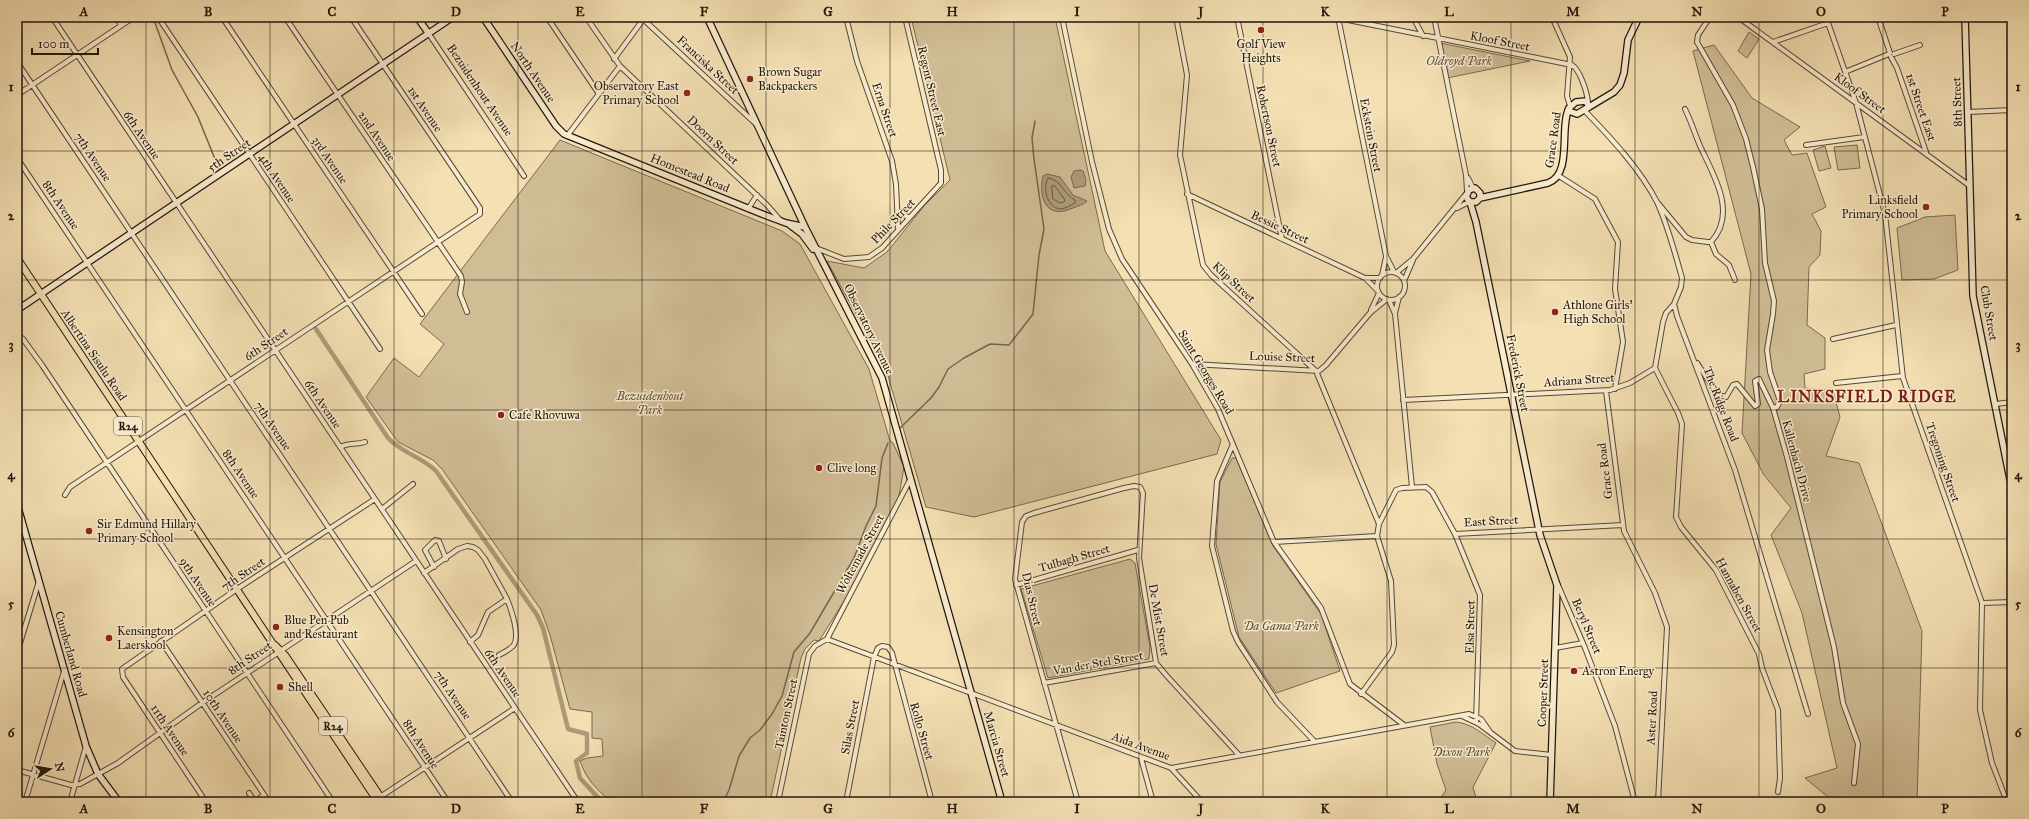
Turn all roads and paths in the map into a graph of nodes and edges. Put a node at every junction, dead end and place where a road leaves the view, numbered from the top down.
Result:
1 (52, 17) edge
2 (116, 17) edge
3 (134, 17) edge
4 (158, 17) edge
5 (222, 17) edge
6 (285, 17) edge
7 (351, 17) edge
8 (417, 17) edge
9 (453, 17) edge
10 (482, 17) edge
11 (547, 17) edge
12 (586, 17) edge
13 (707, 17) edge
14 (846, 17) edge
15 (905, 17) edge
16 (1062, 17) edge
17 (1176, 17) edge
18 (1237, 17) edge
19 (1333, 17) edge
20 (1413, 17) edge
21 (1434, 17) edge
22 (1552, 17) edge
23 (1639, 17) edge
24 (1710, 17) edge
25 (1738, 17) edge
26 (1826, 17) edge
27 (1878, 17) edge
28 (1965, 17) edge
29 (644, 18) edge
30 (1339, 18) edge
31 (1828, 23) junction
32 (121, 25) junction
33 (428, 34) junction
34 (1423, 36) junction
35 (1439, 39) junction
36 (1773, 42) junction
37 (1920, 45) dead end
38 (77, 55) junction
39 (1892, 55) junction
40 (1570, 57) junction
41 (614, 59) junction
42 (17, 62) edge
43 (383, 64) junction
44 (1569, 65) junction
45 (620, 66) junction
46 (1575, 68) junction
47 (1845, 72) junction
48 (32, 85) junction
49 (599, 94) junction
50 (17, 95) edge
51 (338, 95) junction
52 (1856, 103) junction
53 (1588, 106) junction
54 (1569, 107) junction
55 (1685, 109) dead end
56 (2012, 110) edge
57 (1968, 112) junction
58 (1579, 114) junction
59 (293, 124) junction
60 (1565, 124) junction
61 (759, 126) junction
62 (567, 136) junction
63 (1864, 137) junction
64 (1806, 145) dead end
65 (1926, 153) junction
66 (249, 155) junction
67 (17, 158) edge
68 (941, 170) joint
69 (1466, 175) junction
70 (524, 176) dead end
71 (1559, 176) junction
72 (1970, 186) junction
73 (1473, 188) junction
74 (1479, 191) junction
75 (1467, 193) junction
76 (1498, 193) junction
77 (1187, 194) junction
78 (757, 195) junction
79 (1479, 200) junction
80 (1656, 200) junction
81 (1470, 202) junction
82 (176, 203) junction
83 (748, 208) junction
84 (1455, 208) junction
85 (481, 212) joint
86 (898, 212) junction
87 (909, 218) junction
88 (784, 222) junction
89 (1476, 222) junction
90 (805, 227) junction
91 (898, 228) junction
92 (132, 233) junction
93 (1282, 239) junction
94 (437, 242) junction
95 (1711, 242) junction
96 (815, 247) junction
97 (1386, 256) junction
98 (1413, 259) junction
99 (18, 260) edge
100 (822, 260) junction
101 (87, 263) junction
102 (393, 272) junction
103 (1395, 273) junction
104 (1381, 276) junction
105 (1365, 278) junction
106 (1735, 280) dead end
107 (1404, 281) junction
108 (1378, 292) junction
109 (40, 294) junction
110 (1399, 297) junction
111 (1388, 299) junction
112 (348, 302) junction
113 (1674, 304) junction
114 (17, 310) edge
115 (467, 312) dead end
116 (1370, 312) junction
117 (422, 314) dead end
118 (1395, 314) junction
119 (1896, 325) junction
120 (17, 334) edge
121 (1833, 339) dead end
122 (380, 349) dead end
123 (275, 351) junction
124 (1690, 352) junction
125 (1192, 364) junction
126 (1655, 368) junction
127 (1316, 371) junction
128 (1902, 376) junction
129 (231, 380) junction
130 (1836, 383) dead end
131 (1615, 389) junction
132 (1606, 391) junction
133 (1511, 394) junction
134 (1403, 400) junction
135 (2012, 402) edge
136 (1996, 404) junction
137 (1773, 408) junction
138 (186, 410) junction
139 (139, 442) junction
140 (365, 442) dead end
141 (1233, 444) junction
142 (340, 447) junction
143 (106, 463) junction
144 (2011, 472) edge
145 (911, 478) junction
146 (413, 484) dead end
147 (1134, 486) joint
148 (1412, 487) junction
149 (2012, 489) edge
150 (65, 495) dead end
151 (375, 499) junction
152 (17, 504) edge
153 (382, 509) junction
154 (1379, 524) junction
155 (1623, 525) junction
156 (329, 528) junction
157 (1539, 529) junction
158 (1455, 534) junction
159 (1377, 536) junction
160 (1274, 542) junction
161 (1138, 550) junction
162 (285, 558) junction
163 (446, 559) junction
164 (416, 561) junction
165 (434, 567) junction
166 (424, 573) junction
167 (39, 581) junction
168 (1016, 585) junction
169 (1557, 585) junction
170 (237, 589) junction
171 (371, 590) junction
172 (507, 599) junction
173 (2012, 602) edge
174 (1982, 603) junction
175 (205, 611) junction
176 (326, 620) junction
177 (827, 639) junction
178 (161, 641) junction
179 (470, 642) junction
180 (1583, 643) junction
181 (1555, 648) junction
182 (280, 651) junction
183 (17, 654) edge
184 (499, 655) dead end
185 (874, 657) junction
186 (1156, 663) junction
187 (894, 664) junction
188 (122, 668) joint
189 (64, 671) junction
190 (248, 673) junction
191 (1044, 683) junction
192 (971, 692) junction
193 (1361, 694) junction
194 (202, 702) junction
195 (1477, 703) junction
196 (515, 708) junction
197 (1808, 714) dead end
198 (1472, 715) junction
199 (1462, 716) junction
200 (1477, 716) junction
201 (1473, 721) junction
202 (1056, 724) junction
203 (1404, 725) junction
204 (159, 732) junction
205 (1490, 732) junction
206 (470, 738) junction
207 (1314, 741) junction
208 (86, 746) junction
209 (1239, 755) junction
210 (1552, 755) junction
211 (1141, 758) junction
212 (426, 768) junction
213 (1171, 768) junction
214 (17, 770) edge
215 (98, 774) junction
216 (33, 775) junction
217 (1854, 783) dead end
218 (75, 785) junction
219 (249, 792) dead end
220 (1778, 792) dead end
221 (264, 795) junction
222 (379, 801) edge
223 (25, 802) edge
224 (70, 802) edge
225 (119, 802) edge
226 (206, 802) edge
227 (254, 802) edge
228 (269, 802) edge
229 (333, 802) edge
230 (448, 802) edge
231 (512, 802) edge
232 (578, 802) edge
233 (778, 802) edge
234 (846, 802) edge
235 (932, 802) edge
236 (1002, 802) edge
237 (1078, 802) edge
238 (1153, 802) edge
239 (1202, 802) edge
240 (1550, 802) edge
241 (1635, 802) edge
242 (1658, 802) edge
243 (2007, 802) edge

1 - 38 street, 6th Avenue
2 - 32 street
3 - 32 street
4 - 66 street, 4th Avenue
5 - 59 street, 3rd Avenue
6 - 51 street, 2nd Avenue
7 - 43 street, 1st Avenue
8 - 33 main road, Bezuidenhout Avenue
9 - 33 main road, 5th Street
10 - 62 main road, North Avenue
11 - 49 street
12 - 41 street, Doorn Street
13 - 61 main road, Observatory Avenue
14 - 86 street, Erna Street
15 - 68 street, Regent Street East
16 - 125 street, Saint Georges Road
17 - 77 street, Klip Street
18 - 93 street, Robertson Street
19 - 30 street, Kloof Street
20 - 34 street
21 - 35 street
22 - 40 street
23 - 53 main road
24 - 137 street, Kallenbach Drive
25 - 36 street, Kloof Street
26 - 31 street, Tregoning Street
27 - 39 street, 1st Street East
28 - 57 main road, 8th Street
29 - 41 street
29 - 61 street, Franciska Street
30 - 34 street, Kloof Street
30 - 97 street, Eckstein Street
31 - 36 street
31 - 47 street, Tregoning Street
32 - 38 street
33 - 43 main road, 5th Street
33 - 70 street, Bezuidenhout Avenue
34 - 35 street, Kloof Street
35 - 44 street, Kloof Street
35 - 69 street
36 - 52 street, Kloof Street
37 - 39 street
38 - 48 street
38 - 82 street, 6th Avenue
39 - 47 street
39 - 65 street, 1st Street East
40 - 44 street, Grace Road
40 - 46 street
41 - 45 street, Doorn Street
42 - 48 street, 7th Avenue
43 - 51 main road, 5th Street
43 - 85 street, 1st Avenue
44 - 46 street
44 - 54 street, Grace Road
45 - 49 street
45 - 78 street, Doorn Street
46 - 53 street
47 - 52 street, Tregoning Street
48 - 50 street
48 - 92 street, 7th Avenue
49 - 62 street
51 - 59 main road, 5th Street
51 - 94 street, 2nd Avenue
52 - 63 street, Tregoning Street
52 - 65 street, Kloof Street
53 - 54 main road
53 - 58 main road
53 - 80 street
54 - 58 main road
54 - 60 main road, Grace Road
55 - 95 street
56 - 57 street
57 - 72 main road, 8th Street
58 - 60 main road
59 - 66 main road, 5th Street
59 - 102 street, 3rd Avenue
60 - 71 main road, Grace Road
61 - 90 main road, Observatory Avenue
62 - 83 main road, Homestead Road
63 - 64 street
63 - 119 street, Tregoning Street
65 - 72 street, Kloof Street
66 - 82 main road, 5th Street
66 - 112 street, 4th Avenue
67 - 101 street, 8th Avenue
68 - 87 street, Phile Street
69 - 73 street
69 - 75 street
71 - 76 main road
71 - 131 street, Grace Road
72 - 136 main road, Club Street
73 - 74 main road
73 - 75 main road
74 - 76 main road
74 - 79 main road, Frederick Street
75 - 81 main road, Frederick Street
75 - 84 street
76 - 79 main road
77 - 93 street, Bessie Street
77 - 127 street, Klip Street
78 - 83 street
78 - 88 street, Doorn Street
79 - 81 main road
79 - 89 main road, Frederick Street
80 - 95 street
80 - 113 street
81 - 84 street
81 - 89 main road, Frederick Street
82 - 92 main road, 5th Street
82 - 123 street, 6th Avenue
83 - 88 main road, Homestead Road
84 - 98 street
85 - 94 street, 6th Street
86 - 87 street
86 - 91 street, Erna Street
87 - 91 street, Phile Street
88 - 90 main road, Homestead Road
88 - 100 main road
89 - 133 main road, Frederick Street
90 - 96 main road, Observatory Avenue
91 - 96 street, Phile Street
92 - 101 main road, 5th Street
92 - 129 street, 7th Avenue
93 - 105 street, Bessie Street
94 - 102 street, 6th Street
94 - 115 street, 2nd Avenue
95 - 106 street
96 - 100 main road, Observatory Avenue
97 - 103 street, Eckstein Street
97 - 104 street, Eckstein Street
98 - 103 street
98 - 107 street
99 - 109 main road, Albertina Sisulu Road / R24
100 - 145 main road, Observatory Avenue
101 - 109 main road, 5th Street
101 - 138 street, 8th Avenue
102 - 112 street, 6th Street
102 - 117 street, 3rd Avenue
103 - 104 street
103 - 107 street
104 - 105 street, Bessie Street
104 - 108 street
105 - 108 street, Bessie Street
107 - 110 street
108 - 111 street
108 - 116 street, Louise Street
109 - 114 main road, 5th Street
109 - 139 main road, Albertina Sisulu Road / R24
110 - 111 street
110 - 118 street
111 - 116 street, Louise Street
111 - 118 street
112 - 122 street, 4th Avenue
112 - 123 street, 6th Street
113 - 124 street, The Ridge Road
113 - 126 street
116 - 127 street, Louise Street
118 - 134 street
119 - 121 street
119 - 128 street, Tregoning Street
120 - 143 street, 9th Avenue
123 - 129 street, 6th Street
123 - 142 street, 6th Avenue
124 - 137 street
124 - 197 street, The Ridge Road
125 - 127 street, Louise Street
125 - 141 street, Saint Georges Road
126 - 131 street, Adriana Street
126 - 220 street, Hannaben Street
127 - 154 street, Klip Street
128 - 130 street
128 - 174 street, Tregoning Street
129 - 138 street, 6th Street
129 - 156 street, 7th Avenue
131 - 132 street, Adriana Street
132 - 133 street, Adriana Street
132 - 155 street, Grace Road
133 - 134 street, Adriana Street
133 - 157 main road, Frederick Street
134 - 148 street
135 - 136 street
136 - 144 main road, Club Street
137 - 217 street, Kallenbach Drive
138 - 139 street, 6th Street
138 - 162 street, 8th Avenue
139 - 143 street, 6th Street
139 - 170 main road, Albertina Sisulu Road / R24
140 - 142 street
141 - 160 street, Saint Georges Road
141 - 207 street
142 - 151 street, 6th Avenue
143 - 150 street, 6th Street
143 - 175 street, 9th Avenue
144 - 149 main road, Club Street
145 - 177 street, Woltemade Street
145 - 192 main road, Observatory Avenue
146 - 153 street
147 - 161 street, De Mist Street
147 - 168 street, Dias Street
148 - 154 street
148 - 158 street, East Street
151 - 153 street, 6th Avenue
151 - 156 street, 7th Street
152 - 167 main road, Cumberland Road
153 - 164 street, 6th Avenue
154 - 159 street
155 - 157 street, East Street
155 - 242 street, Aster Road
156 - 162 street, 7th Street
156 - 171 street, 7th Avenue
157 - 158 street, East Street
157 - 169 main road, Beryl Street
158 - 195 street, Elsa Street
159 - 160 street
159 - 193 street
160 - 193 street, Saint Georges Road
161 - 168 street, Tulbagh Street
161 - 186 street, De Mist Street
162 - 170 street, 7th Street
162 - 176 street, 8th Avenue
163 - 165 street
163 - 165 street
163 - 172 street
164 - 166 street, 6th Avenue
164 - 171 street, 8th Street
165 - 166 street
166 - 179 street, 6th Avenue
167 - 183 street
167 - 189 main road, Cumberland Road
168 - 191 street, Dias Street
169 - 180 street, Beryl Street
169 - 181 main road, Cooper Street
170 - 175 street, 7th Street
170 - 182 main road, Albertina Sisulu Road / R24
171 - 176 street, 8th Street
171 - 206 street, 7th Avenue
172 - 179 street
172 - 184 street
173 - 174 street
174 - 243 street, Tregoning Street
175 - 178 street, 7th Street
175 - 190 street, 9th Avenue
176 - 182 street, 8th Street
176 - 212 street, 8th Avenue
177 - 185 street, Aida Avenue
177 - 233 street, Tainton Street
178 - 188 street, 7th Street
178 - 194 street, 10th Avenue
179 - 196 street, 6th Avenue
180 - 181 street
180 - 241 street, Beryl Street
181 - 210 main road, Cooper Street
182 - 190 street, 8th Street
182 - 222 main road, Albertina Sisulu Road / R24
185 - 187 street, Aida Avenue
185 - 187 street
185 - 234 street, Silas Street
186 - 191 street, Van der Stel Street
186 - 209 street, De Mist Street
187 - 192 street, Aida Avenue
187 - 235 street, Rollo Street
188 - 204 street, 11th Avenue
189 - 208 main road, Cumberland Road
189 - 216 street
190 - 194 street, 8th Street
190 - 229 street, 9th Avenue
191 - 202 street, Dias Street
192 - 202 street, Aida Avenue
192 - 236 main road, Marcia Street
193 - 203 street, Saint Georges Road
194 - 204 street, 8th Street
194 - 221 street, 10th Avenue
195 - 198 street, Elsa Street
195 - 200 street, Elsa Street
196 - 206 street
196 - 232 street, 6th Avenue
198 - 199 street, Aida Avenue
198 - 200 street, Aida Avenue
198 - 201 street, Elsa Street
199 - 201 street
199 - 203 street, Aida Avenue
200 - 201 street, Elsa Street
200 - 205 street
201 - 205 street
202 - 211 street, Aida Avenue
202 - 237 street, Dias Street
203 - 207 street, Aida Avenue
204 - 215 street, 8th Street
204 - 226 street, 11th Avenue
205 - 210 street
206 - 212 street
206 - 231 street, 7th Avenue
207 - 209 street, Aida Avenue
208 - 215 main road, Cumberland Road
208 - 218 street
209 - 213 street, Aida Avenue
210 - 240 main road, Cooper Street
211 - 213 street, Aida Avenue
211 - 238 street
212 - 222 street
212 - 230 street, 8th Avenue
213 - 239 street
214 - 216 street
215 - 218 street, 8th Street
215 - 225 main road, Cumberland Road
216 - 218 street
216 - 223 street
218 - 224 street
219 - 227 street
221 - 227 street
221 - 228 street, 10th Avenue

